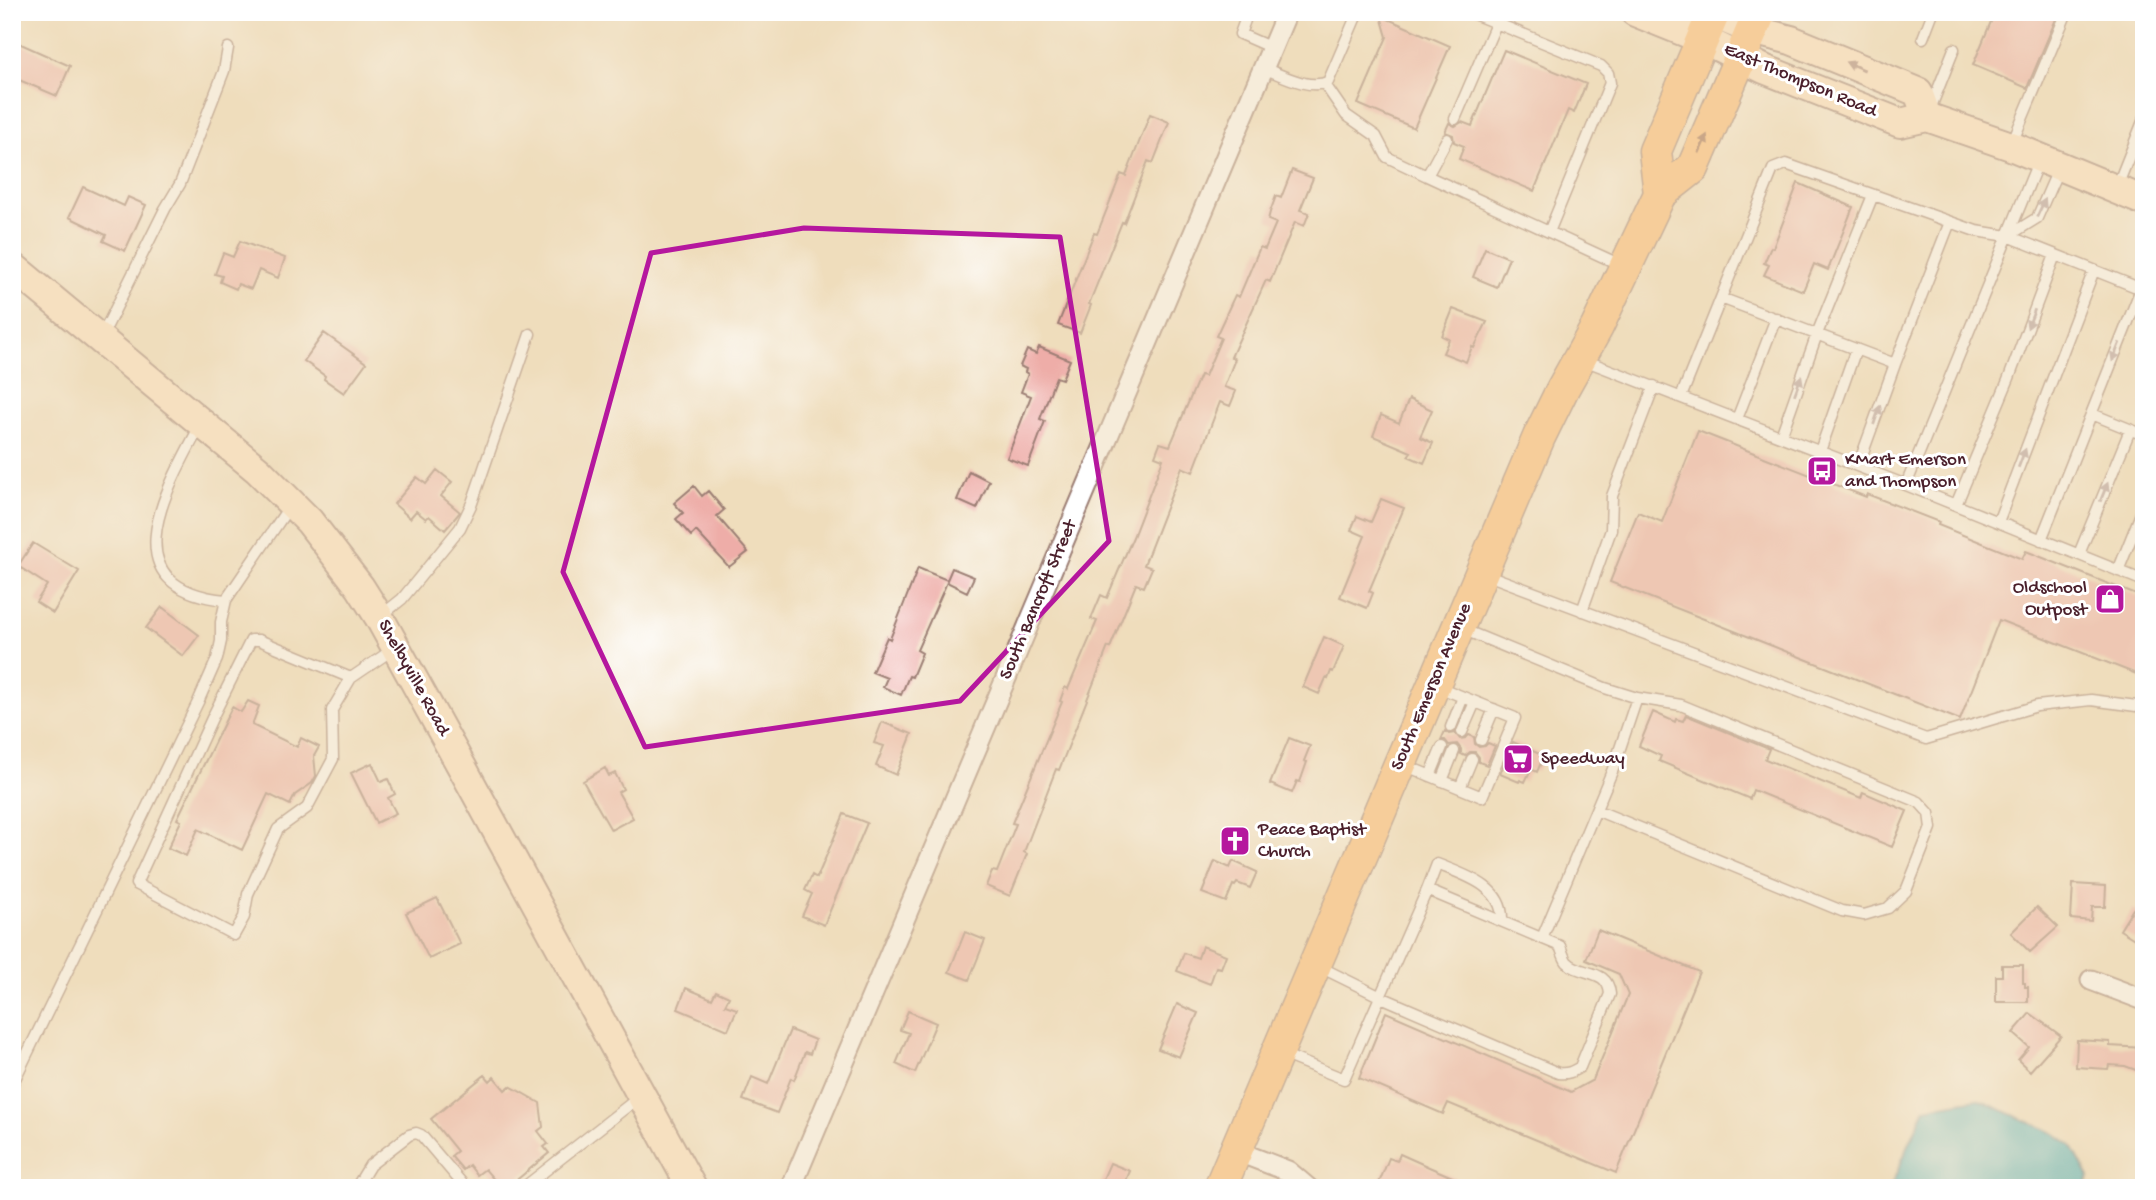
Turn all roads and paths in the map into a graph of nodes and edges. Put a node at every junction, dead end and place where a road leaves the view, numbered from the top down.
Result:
1 (1248, 12) edge
2 (1287, 12) edge
3 (1358, 12) edge
4 (1469, 12) edge
5 (1635, 12) edge
6 (1933, 12) edge
7 (2067, 12) edge
8 (1499, 17) edge
9 (1709, 19) edge
10 (1751, 33) edge
11 (1923, 38) dead end
12 (228, 48) dead end
13 (1272, 48) junction
14 (1954, 49) dead end
15 (1263, 68) junction
16 (1324, 83) junction
17 (1927, 117) junction
18 (1455, 119) dead end
19 (2144, 119) edge
20 (1447, 139) dead end
21 (2011, 146) junction
22 (2049, 162) junction
23 (1427, 176) junction
24 (2116, 189) junction
25 (1660, 194) junction
26 (1873, 195) junction
27 (2144, 201) edge
28 (1950, 222) junction
29 (1549, 232) junction
30 (2008, 236) junction
31 (2055, 255) junction
32 (12, 266) edge
33 (1625, 267) junction
34 (2094, 270) junction
35 (2142, 289) edge
36 (1721, 298) junction
37 (1776, 318) junction
38 (530, 334) dead end
39 (1817, 334) junction
40 (101, 339) junction
41 (1856, 349) junction
42 (1580, 358) junction
43 (1895, 363) junction
44 (1654, 386) junction
45 (1681, 397) junction
46 (2092, 414) junction
47 (1737, 419) junction
48 (201, 422) junction
49 (2130, 430) junction
50 (2144, 435) edge
51 (1781, 436) junction
52 (1820, 451) junction
53 (1858, 466) junction
54 (1906, 485) junction
55 (292, 503) junction
56 (1956, 505) junction
57 (2144, 506) edge
58 (1998, 522) junction
59 (2042, 540) junction
60 (2079, 554) junction
61 (2118, 570) junction
62 (1481, 572) junction
63 (2144, 581) edge
64 (226, 600) junction
65 (1582, 611) junction
66 (379, 617) junction
67 (1458, 627) junction
68 (395, 648) junction
69 (351, 678) junction
70 (1433, 685) junction
71 (1463, 697) junction
72 (1637, 698) junction
73 (1475, 702) junction
74 (2144, 707) edge
75 (1494, 709) junction
76 (1451, 727) dead end
77 (1462, 732) dead end
78 (1481, 740) dead end
79 (1442, 747) dead end
80 (1454, 751) dead end
81 (1472, 759) dead end
82 (1400, 764) junction
83 (1430, 776) junction
84 (1442, 781) junction
85 (1460, 788) junction
86 (1596, 810) junction
87 (1427, 890) junction
88 (1502, 921) junction
89 (1542, 938) junction
90 (1315, 965) junction
91 (2091, 980) dead end
92 (1381, 997) junction
93 (2144, 1000) edge
94 (1278, 1052) junction
95 (12, 1085) edge
96 (641, 1096) junction
97 (1236, 1151) junction
98 (356, 1188) edge
99 (466, 1188) edge
100 (523, 1188) edge
101 (692, 1188) edge
102 (791, 1188) edge
103 (1220, 1188) edge
104 (1308, 1188) edge

1 - 13 lane
2 - 13 street, South Bancroft Street
3 - 16 lane
4 - 8 lane
5 - 9 main road, East Thompson Road
6 - 11 lane
7 - 21 lane
8 - 18 lane
8 - 29 lane
9 - 10 main road, East Thompson Road
9 - 25 main road
10 - 17 main road, East Thompson Road
17 -> 10 main road, East Thompson Road
25 -> 10 main road, South Emerson Avenue
12 - 40 lane
13 - 15 street, South Bancroft Street
14 - 17 lane
15 - 16 lane
15 - 102 street, South Bancroft Street
16 - 23 lane
17 - 21 main road, East Thompson Road
19 - 24 lane
20 - 23 lane
21 - 22 main road, East Thompson Road
22 - 24 main road, East Thompson Road
22 - 30 lane
30 -> 22 lane
23 - 29 lane
24 - 27 main road, East Thompson Road
25 - 33 main road, South Emerson Avenue
26 - 28 lane
26 - 36 lane
26 - 39 lane
28 - 30 lane
28 - 43 lane
29 - 33 lane
30 - 31 lane
30 - 54 lane
31 - 34 lane
31 -> 56 lane
32 - 40 main road, Shelbyville Road
33 - 42 main road, South Emerson Avenue
34 - 35 lane
58 -> 34 lane
35 -> 46 lane
36 - 37 lane
36 - 45 lane
37 - 39 lane
37 - 47 lane
38 - 66 lane
39 - 41 lane
51 -> 39 lane
40 - 48 main road, Shelbyville Road
41 - 43 lane
41 - 52 lane
42 - 44 lane
42 - 62 main road, South Emerson Avenue
53 -> 43 lane
44 - 45 lane
44 - 65 lane
45 - 47 lane
46 - 49 lane
46 - 59 lane
47 - 51 lane
48 - 55 main road, Shelbyville Road
48 - 64 lane
49 - 50 lane
60 -> 49 lane
51 - 52 lane
52 - 53 lane
53 - 54 lane
54 - 56 lane
55 - 64 lane
55 - 66 main road, Shelbyville Road
56 - 58 lane
57 - 61 lane
58 - 59 lane
59 - 60 lane
60 - 61 lane
61 - 63 lane
62 - 65 lane
62 - 67 main road, South Emerson Avenue
64 - 95 lane
65 - 74 lane
66 - 68 main road, Shelbyville Road
67 - 70 main road, South Emerson Avenue
67 - 72 lane
68 - 69 lane
68 - 96 main road, Shelbyville Road
69 - 69 lane
70 - 71 lane
70 - 82 main road, South Emerson Avenue
71 - 73 lane
71 - 76 lane
72 - 86 lane
72 - 86 lane
73 - 75 lane
73 - 77 lane
75 - 78 lane
75 - 85 lane
79 - 83 lane
80 - 84 lane
81 - 85 lane
82 - 83 lane
82 - 90 main road, South Emerson Avenue
83 - 84 lane
84 - 85 lane
86 - 89 lane
87 - 88 lane
87 - 88 lane
87 - 92 lane
88 - 89 lane
89 - 92 lane
90 - 92 lane
90 - 94 main road, South Emerson Avenue
91 - 93 street
92 - 94 lane
94 - 97 main road, South Emerson Avenue
96 - 100 lane
96 - 101 main road, Shelbyville Road
97 - 103 main road, South Emerson Avenue
97 - 104 street
98 - 99 lane

